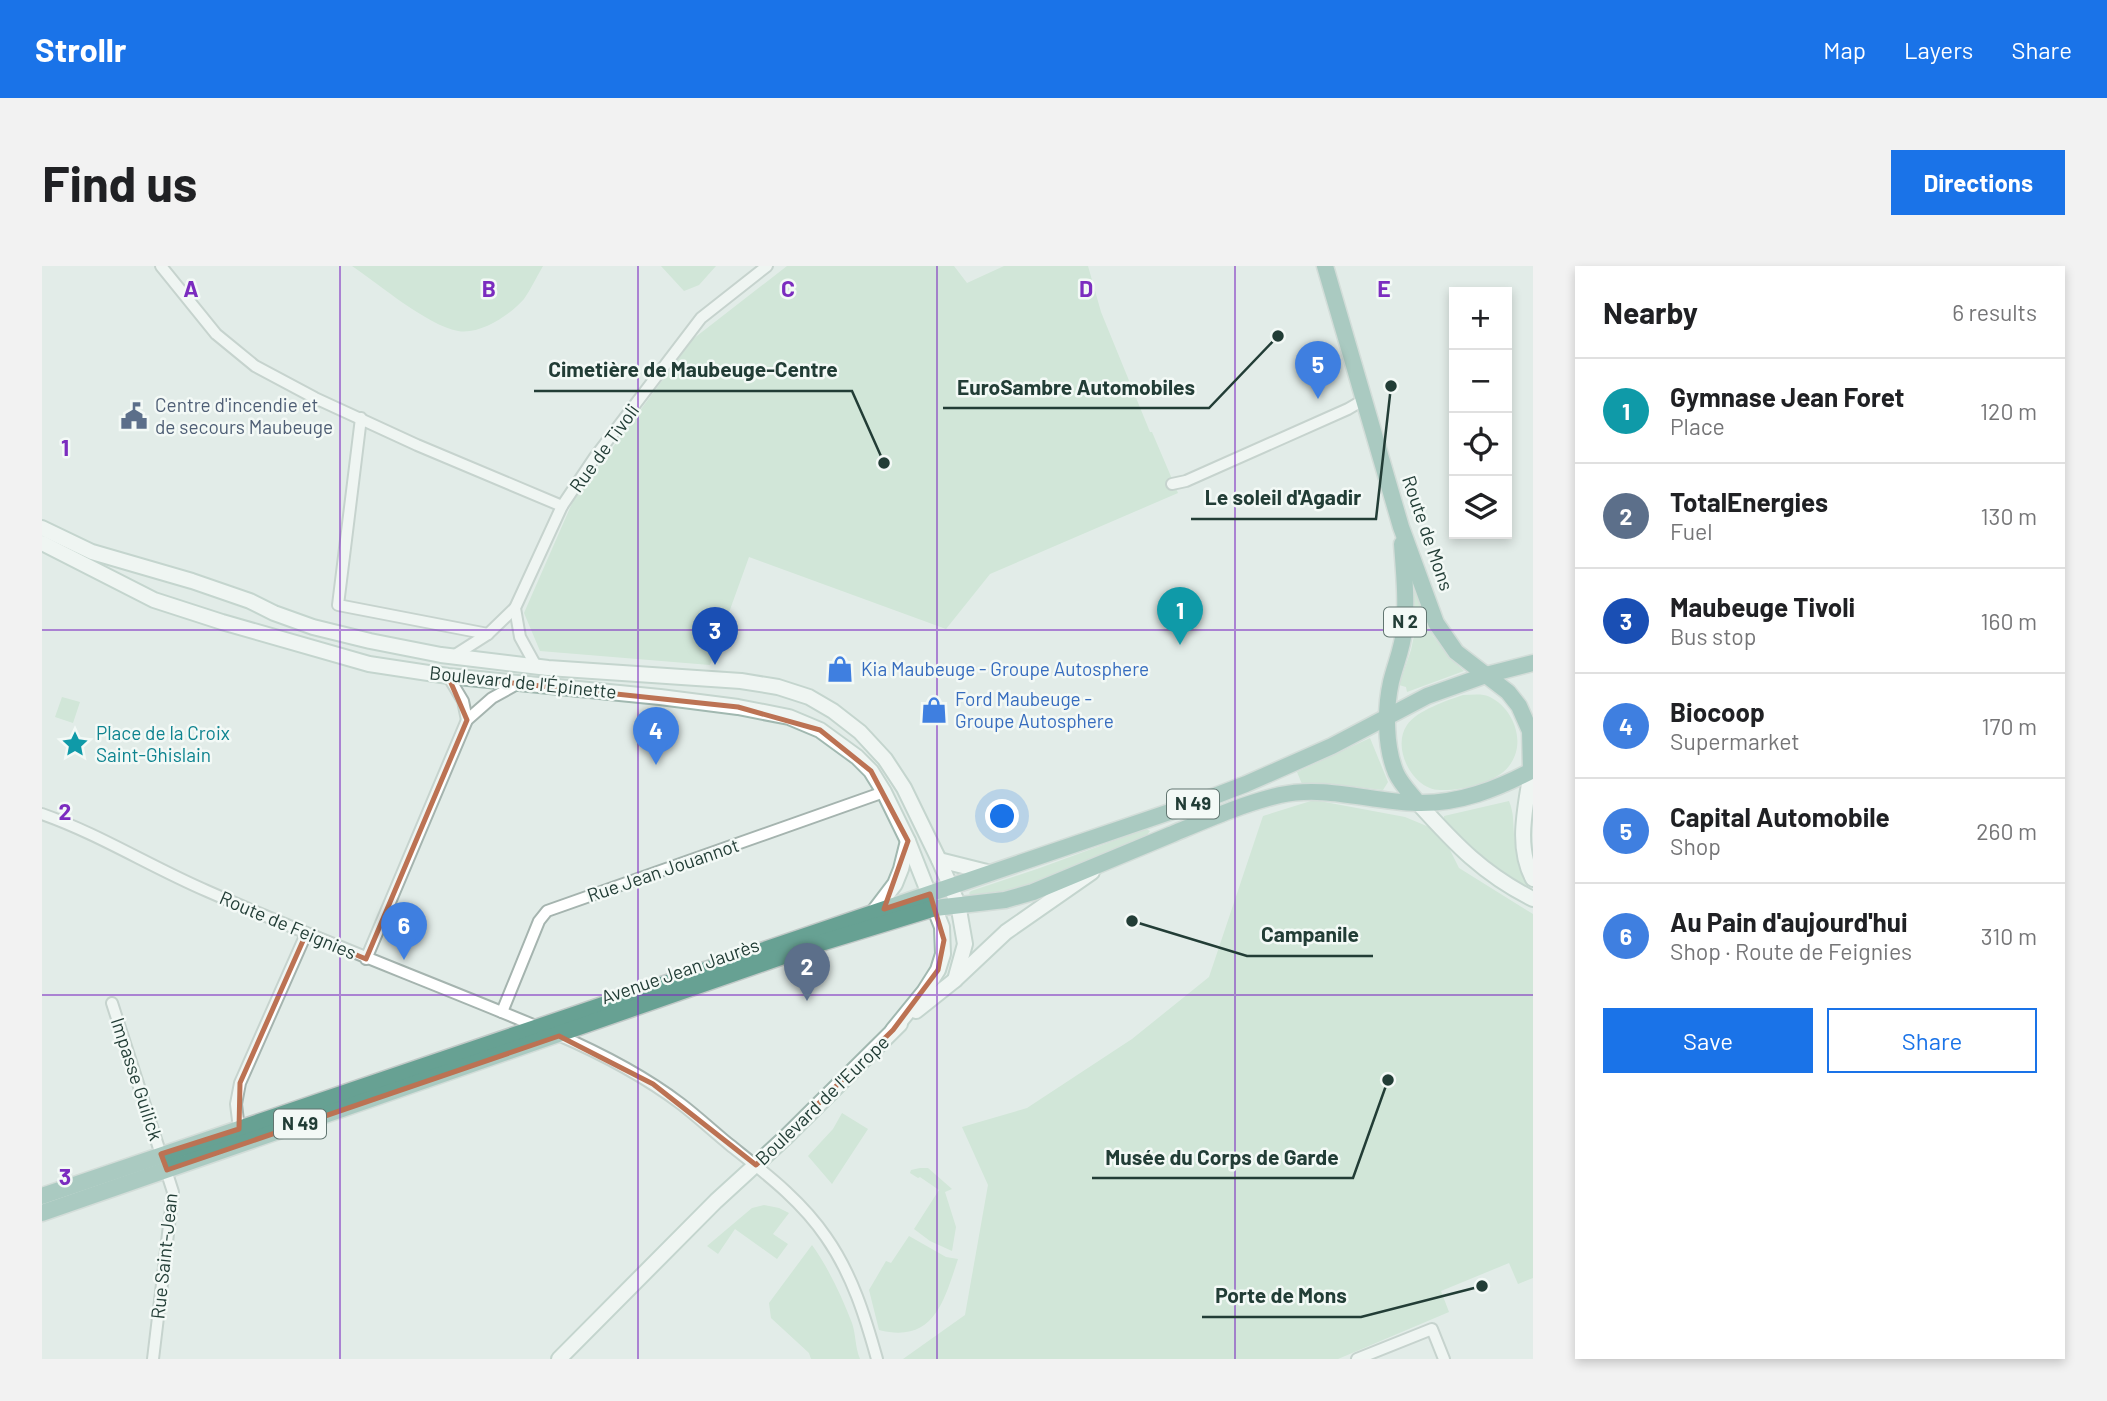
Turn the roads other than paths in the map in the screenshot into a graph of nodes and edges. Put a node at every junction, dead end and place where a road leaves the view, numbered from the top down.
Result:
1 (161, 266) edge
2 (766, 266) edge
3 (1325, 266) edge
4 (1365, 399) junction
5 (361, 418) junction
6 (1172, 484) dead end
7 (562, 506) junction
8 (1401, 527) junction
9 (42, 528) edge
10 (42, 543) edge
11 (515, 608) junction
12 (488, 634) junction
13 (452, 657) junction
14 (1533, 663) edge
15 (536, 666) junction
16 (1486, 675) junction
17 (448, 676) junction
18 (520, 683) junction
19 (1388, 715) junction
20 (467, 720) junction
21 (1532, 770) edge
22 (884, 792) junction
23 (1418, 803) junction
24 (42, 814) edge
25 (908, 841) junction
26 (939, 860) junction
27 (1105, 863) junction
28 (990, 873) junction
29 (1533, 879) edge
30 (951, 887) junction
31 (1533, 899) edge
32 (933, 901) junction
33 (958, 904) junction
34 (873, 913) junction
35 (306, 934) junction
36 (366, 958) junction
37 (955, 980) junction
38 (113, 1003) dead end
39 (502, 1012) junction
40 (537, 1027) junction
41 (893, 1030) junction
42 (559, 1035) junction
43 (239, 1129) junction
44 (164, 1162) junction
45 (755, 1165) junction
46 (42, 1196) edge
47 (42, 1213) edge
48 (153, 1359) edge
49 (559, 1359) edge
50 (877, 1359) edge
51 (1357, 1359) edge
52 (1444, 1359) edge

1 - 5 street
2 - 7 street, Rue de Tivoli
3 - 4 main road, Route de Mons / N 2
4 - 6 street
4 - 8 main road, Route de Mons / N 2
5 - 7 street
5 - 12 street
7 - 11 street, Rue de Tivoli
8 - 16 main road, Route de Mons / N 2
8 - 19 main road, N 2
9 - 13 street, Boulevard de l'Épinette
10 - 17 street, Boulevard de l'Épinette
11 - 12 street
11 - 15 street
12 - 13 street
13 - 15 street, Boulevard de l'Épinette
14 - 16 main road
15 - 26 street, Boulevard de l'Épinette
16 - 19 main road
16 - 21 main road, N 2
17 - 18 street, Boulevard de l'Épinette
17 - 20 street
18 - 20 street
18 - 22 street, Boulevard de l'Épinette
19 - 23 main road, N 2
19 - 28 main road, Avenue Jean Jaurès / N 49
20 - 36 street
21 - 23 main road
21 - 29 street
22 - 25 street, Boulevard de l'Épinette
22 - 39 street, Rue Jean Jouannot
23 - 27 main road, Avenue Jean Jaurès / N 49
23 - 31 street
24 - 35 street, Route de Feignies
25 - 32 street, Boulevard de l'Épinette
25 - 34 street
26 - 28 street
26 - 30 street, Boulevard de l'Épinette
27 - 33 main road, Avenue Jean Jaurès / N 49
27 - 37 street, Boulevard de l'Europe
28 - 30 main road, Avenue Jean Jaurès / N 49
30 - 32 main road, Avenue Jean Jaurès / N 49
30 - 33 street, Boulevard de l'Épinette
32 - 33 main road, Avenue Jean Jaurès / N 49
32 - 34 main road, Avenue Jean Jaurès / N 49
32 - 41 street, Boulevard de l'Épinette
32 - 42 main road, Avenue Jean Jaurès / N 49
33 - 37 street, Boulevard de l'Épinette
34 - 40 main road, Avenue Jean Jaurès / N 49
35 - 36 street, Route de Feignies
35 - 43 street
36 - 39 street, Route de Feignies
37 - 41 street, Boulevard de l'Europe
38 - 44 street, Impasse Guilick
39 - 40 street, Route de Feignies
40 - 42 street, Route de Feignies
40 - 43 main road, Avenue Jean Jaurès / N 49
41 - 45 street, Boulevard de l'Europe
42 - 44 main road, Avenue Jean Jaurès / N 49
42 - 45 street, Route de Feignies
43 - 44 main road, Avenue Jean Jaurès / N 49
44 - 46 main road, Avenue Jean Jaurès / N 49
44 - 47 main road, Avenue Jean Jaurès / N 49
44 - 48 street, Rue Saint-Jean
45 - 49 street, Boulevard de l'Europe
45 - 50 street, Route de Feignies
51 - 52 street

